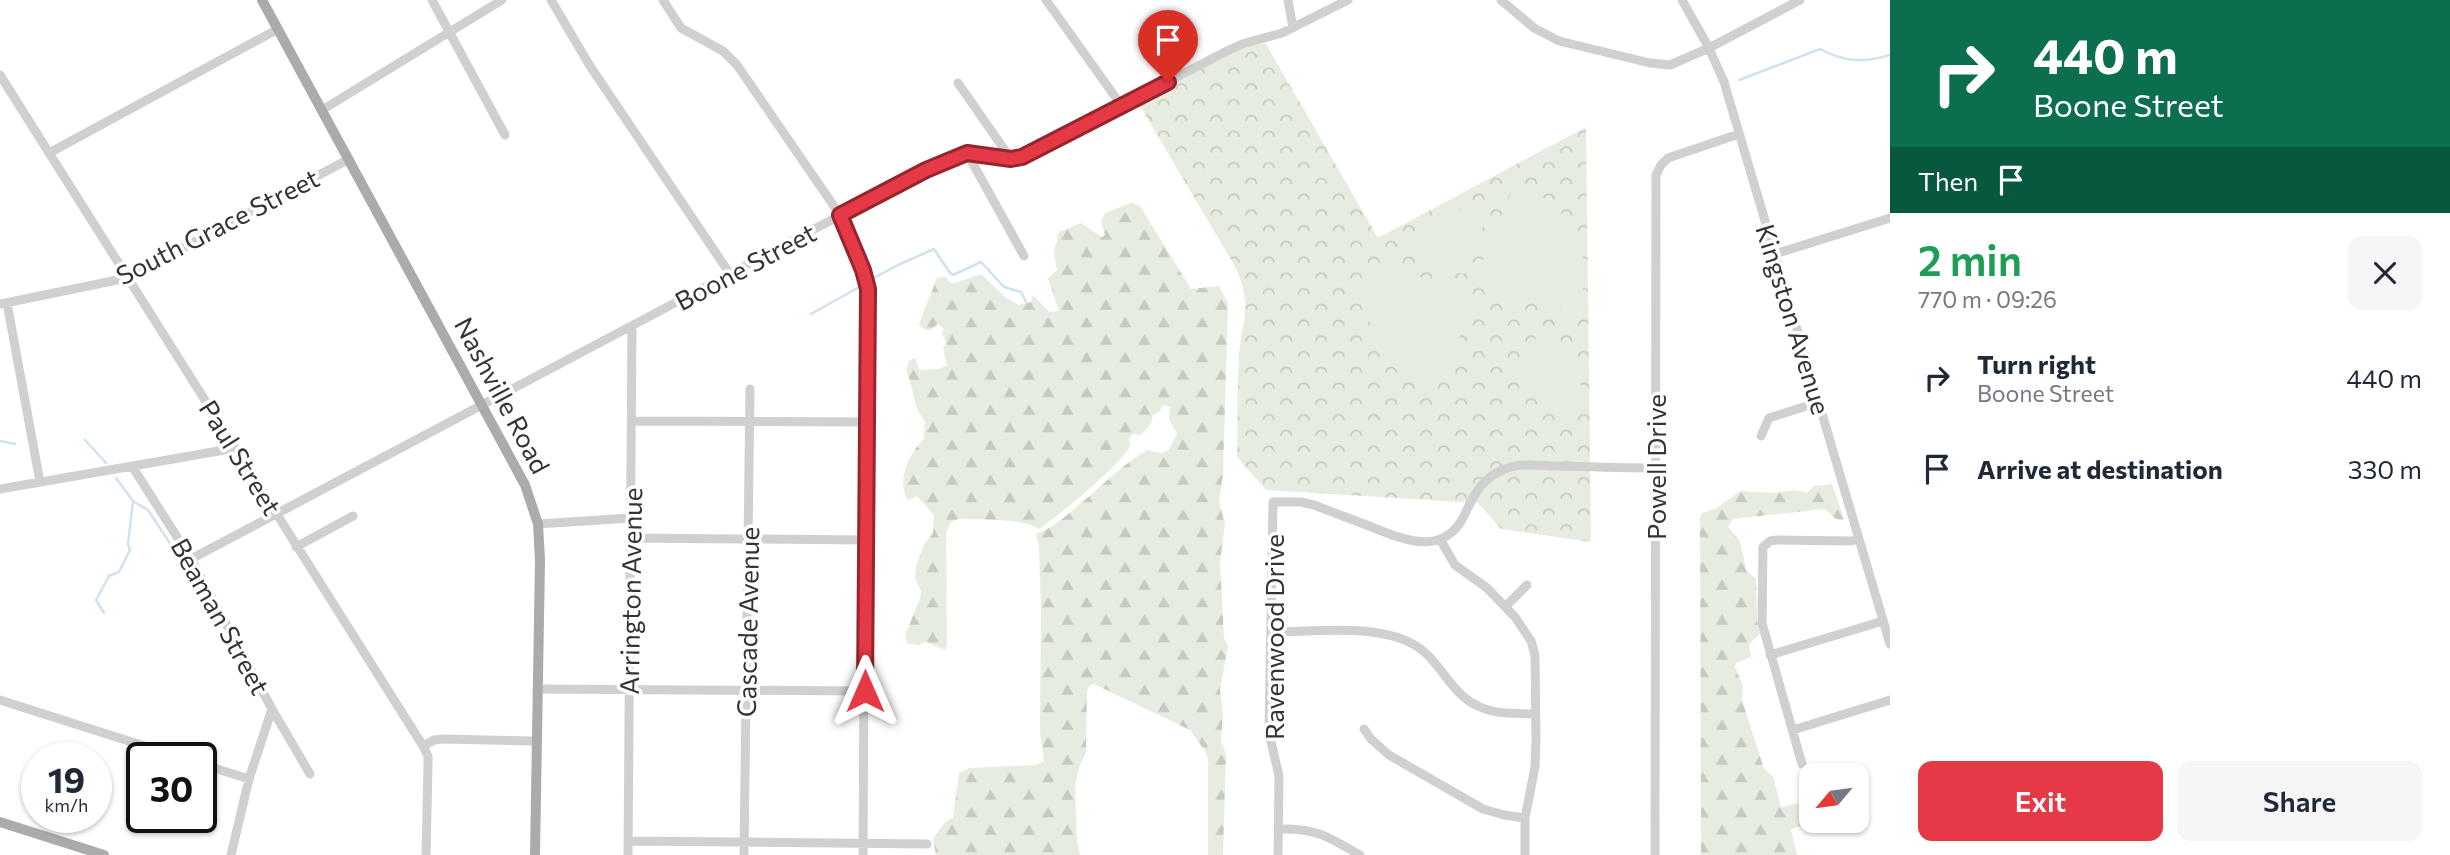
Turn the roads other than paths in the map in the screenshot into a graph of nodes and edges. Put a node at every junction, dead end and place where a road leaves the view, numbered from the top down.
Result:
1 (262, 0) edge
2 (432, 0) edge
3 (502, 0) edge
4 (551, 0) edge
5 (663, 0) edge
6 (1046, 0) edge
7 (1288, 0) edge
8 (1349, 0) edge
9 (1501, 0) edge
10 (1682, 0) edge
11 (1800, 0) edge
12 (1293, 28) junction
13 (278, 29) junction
14 (449, 32) junction
15 (1709, 48) junction
16 (0, 75) edge
17 (958, 83) dead end
18 (4, 89) edge
19 (1121, 105) junction
20 (322, 110) junction
21 (1739, 134) junction
22 (505, 135) dead end
23 (49, 153) junction
24 (967, 153) junction
25 (349, 159) junction
26 (1011, 159) junction
27 (840, 215) junction
28 (1890, 218) edge
29 (1775, 254) junction
30 (1024, 256) dead end
31 (730, 274) junction
32 (127, 278) junction
33 (3, 304) edge
34 (632, 326) junction
35 (750, 388) dead end
36 (1819, 402) junction
37 (483, 404) junction
38 (632, 421) junction
39 (751, 422) junction
40 (867, 422) junction
41 (1761, 436) dead end
42 (236, 448) junction
43 (132, 467) junction
44 (1655, 468) junction
45 (40, 482) junction
46 (0, 489) edge
47 (275, 513) junction
48 (354, 516) dead end
49 (631, 518) junction
50 (538, 524) junction
51 (631, 538) junction
52 (748, 539) junction
53 (1440, 539) junction
54 (1859, 539) junction
55 (866, 540) junction
56 (296, 547) junction
57 (191, 559) junction
58 (1527, 585) dead end
59 (1506, 606) junction
60 (1884, 621) junction
61 (1271, 632) junction
62 (1890, 644) edge
63 (1770, 655) junction
64 (537, 689) junction
65 (629, 689) junction
66 (747, 690) junction
67 (865, 691) junction
68 (0, 700) edge
69 (1890, 700) edge
70 (272, 709) junction
71 (1536, 714) junction
72 (1364, 729) dead end
73 (1793, 730) junction
74 (536, 741) junction
75 (132, 742) edge
76 (423, 746) junction
77 (1802, 763) edge
78 (217, 769) edge
79 (310, 774) dead end
80 (249, 779) junction
81 (1525, 818) junction
82 (0, 822) edge
83 (1279, 829) junction
84 (628, 841) junction
85 (744, 842) junction
86 (863, 843) junction
87 (928, 844) dead end
88 (104, 855) edge
89 (231, 855) edge
90 (426, 855) edge
91 (535, 855) edge
92 (628, 855) edge
93 (744, 855) edge
94 (863, 855) edge
95 (1278, 855) edge
96 (1360, 855) edge
97 (1525, 855) edge
98 (1655, 855) edge

1 - 13 main road, Nashville Road
2 - 14 street
3 - 14 street
4 - 31 street
5 - 27 street
6 - 19 street
7 - 12 street
8 - 12 street
9 - 15 street
10 - 15 street, Kingston Avenue
11 - 15 street
12 - 19 street
13 - 20 main road, Nashville Road
13 - 23 street
14 - 20 street
14 - 22 street
15 - 21 street, Kingston Avenue
16 - 18 street, Paul Street
17 - 26 street
18 - 23 street, Paul Street
19 - 26 street
20 - 25 main road, Nashville Road
21 - 29 street, Kingston Avenue
21 - 44 street, Powell Drive
23 - 32 street, Paul Street
24 - 26 street
24 - 27 street, Boone Street
24 - 30 street
25 - 32 street, South Grace Street
25 - 37 main road, Nashville Road
27 - 31 street, Boone Street
27 - 40 street
28 - 29 street
29 - 36 street, Kingston Avenue
31 - 34 street, Boone Street
32 - 33 street, South Grace Street
32 - 42 street, Paul Street
33 - 45 street
34 - 37 street, Boone Street
34 - 38 street, Arrington Avenue
35 - 39 street, Cascade Avenue
36 - 41 street
36 - 54 street, Kingston Avenue
37 - 47 street, Boone Street
37 - 50 main road, Nashville Road
38 - 39 street
38 - 49 street, Arrington Avenue
39 - 40 street
39 - 52 street, Cascade Avenue
40 - 55 street
42 - 43 street
42 - 47 street, Paul Street
43 - 45 street
43 - 57 street, Beaman Street
44 - 53 street
44 - 98 street, Powell Drive
45 - 46 street
47 - 56 street, Paul Street
47 - 57 street, Boone Street
48 - 56 street
49 - 50 street
49 - 51 street, Arrington Avenue
50 - 64 main road, Nashville Road
51 - 52 street
51 - 65 street, Arrington Avenue
52 - 55 street
52 - 66 street, Cascade Avenue
53 - 59 street
53 - 61 street, Ravenwood Drive
54 - 60 street, Kingston Avenue
54 - 63 street
55 - 67 street
56 - 76 street, Paul Street
57 - 70 street, Beaman Street
58 - 59 street
59 - 71 street
60 - 62 street, Kingston Avenue
60 - 63 street
61 - 71 street
61 - 83 street, Ravenwood Drive
63 - 73 street
64 - 65 street
64 - 74 main road, Nashville Road
65 - 66 street
65 - 84 street, Arrington Avenue
66 - 67 street
66 - 85 street, Cascade Avenue
67 - 86 street
68 - 75 street
69 - 73 street
70 - 79 street
70 - 80 street, Beaman Street
71 - 81 street
72 - 81 street
73 - 77 street
74 - 76 street
74 - 91 main road, Nashville Road
76 - 90 street, Paul Street
78 - 80 street
80 - 89 street, Beaman Street
81 - 97 street
82 - 88 main road
83 - 95 street, Ravenwood Drive
83 - 96 street
84 - 85 street
84 - 92 street, Arrington Avenue
85 - 86 street
85 - 93 street, Cascade Avenue
86 - 87 street
86 - 94 street

